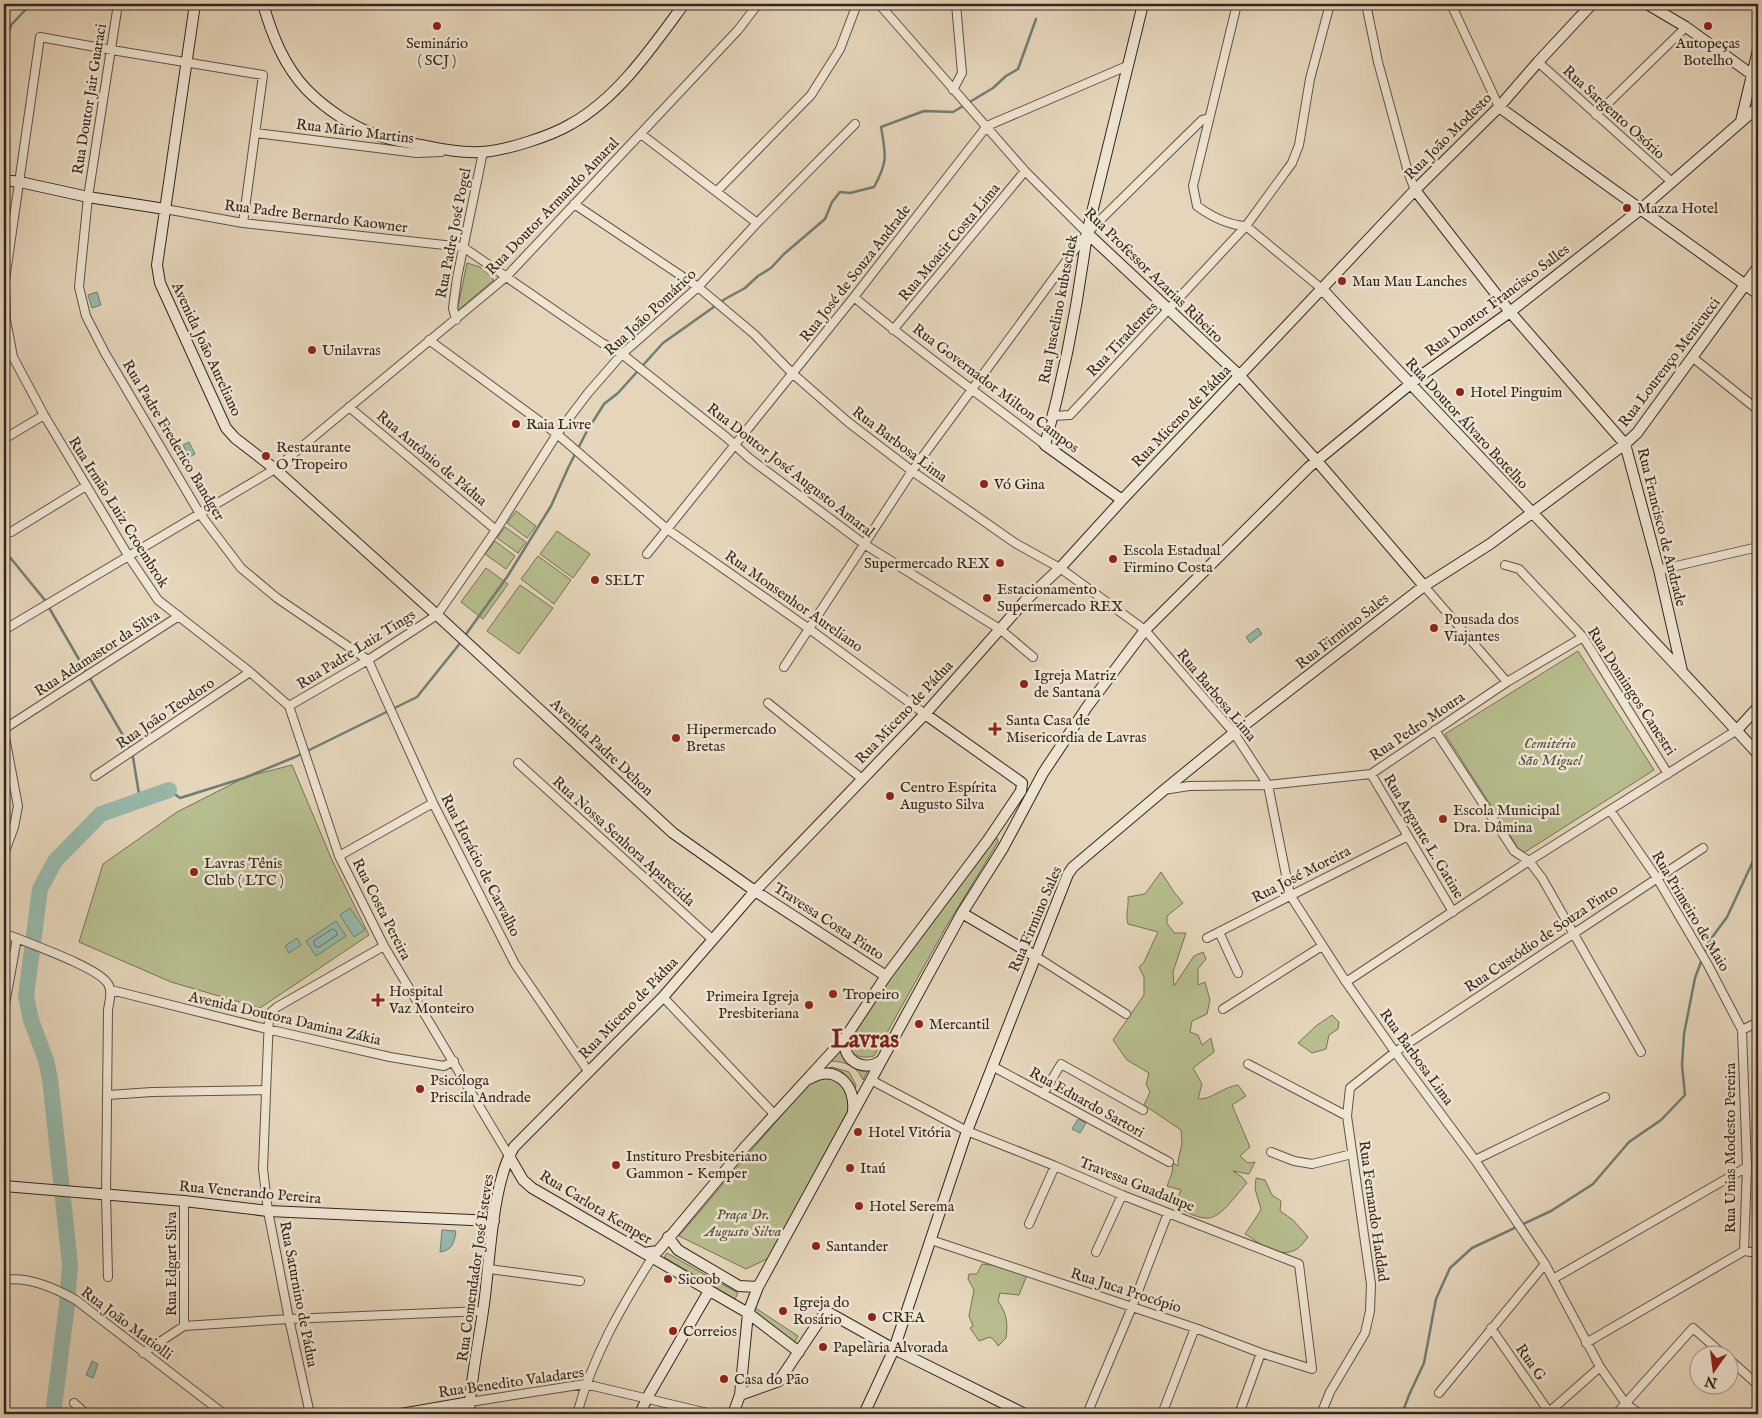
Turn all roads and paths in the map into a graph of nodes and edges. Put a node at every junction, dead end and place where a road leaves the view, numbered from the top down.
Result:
1 (118, 4) edge
2 (195, 4) edge
3 (263, 4) edge
4 (684, 4) edge
5 (758, 4) edge
6 (857, 4) edge
7 (879, 4) edge
8 (956, 4) edge
9 (1143, 4) edge
10 (1237, 4) edge
11 (1330, 4) edge
12 (1366, 4) edge
13 (1451, 4) edge
14 (1592, 4) edge
15 (1647, 4) edge
16 (1686, 27) junction
17 (112, 50) junction
18 (1758, 50) edge
19 (187, 62) junction
20 (1538, 62) junction
21 (1127, 66) junction
22 (1755, 76) edge
23 (953, 90) junction
24 (1499, 107) junction
25 (1758, 107) edge
26 (1596, 115) junction
27 (1209, 118) junction
28 (1741, 121) junction
29 (856, 124) dead end
30 (987, 126) junction
31 (256, 133) junction
32 (641, 134) junction
33 (451, 151) junction
34 (482, 152) junction
35 (1026, 171) junction
36 (4, 180) edge
37 (20, 182) junction
38 (1672, 182) junction
39 (1415, 190) junction
40 (717, 191) junction
41 (88, 198) junction
42 (1095, 202) junction
43 (574, 204) junction
44 (1641, 209) junction
45 (165, 210) junction
46 (1110, 210) junction
47 (243, 223) junction
48 (756, 223) junction
49 (1246, 226) junction
50 (1087, 233) junction
51 (463, 247) junction
52 (1065, 264) junction
53 (1758, 267) edge
54 (1082, 271) junction
55 (506, 277) junction
56 (1746, 284) junction
57 (698, 287) junction
58 (1322, 289) junction
59 (1758, 294) edge
60 (854, 298) junction
61 (1168, 310) junction
62 (1510, 312) junction
63 (456, 320) junction
64 (893, 330) junction
65 (429, 340) junction
66 (622, 354) junction
67 (1692, 357) junction
68 (792, 373) junction
69 (1240, 376) junction
70 (1410, 385) junction
71 (972, 388) junction
72 (349, 407) junction
73 (1758, 410) edge
74 (44, 415) junction
75 (1053, 416) junction
76 (557, 434) junction
77 (4, 440) edge
78 (1625, 444) junction
79 (735, 445) junction
80 (1045, 445) junction
81 (1317, 461) junction
82 (275, 469) junction
83 (912, 471) junction
84 (86, 486) junction
85 (1122, 500) junction
86 (1532, 513) junction
87 (200, 514) junction
88 (667, 529) junction
89 (496, 530) junction
90 (11, 532) dead end
91 (864, 544) junction
92 (1758, 547) edge
93 (647, 554) dead end
94 (129, 558) junction
95 (1505, 565) dead end
96 (1060, 568) junction
97 (1659, 570) junction
98 (1424, 586) junction
99 (437, 615) junction
100 (179, 616) junction
101 (808, 628) junction
102 (4, 630) edge
103 (1001, 630) junction
104 (1144, 630) junction
105 (1583, 637) junction
106 (1033, 657) dead end
107 (1676, 658) junction
108 (368, 660) junction
109 (784, 667) dead end
110 (250, 672) junction
111 (1507, 682) junction
112 (768, 703) dead end
113 (289, 706) junction
114 (1758, 707) edge
115 (925, 714) junction
116 (4, 730) edge
117 (1434, 730) junction
118 (1737, 730) junction
119 (1234, 733) junction
120 (1758, 754) edge
121 (518, 762) dead end
122 (1043, 773) junction
123 (1184, 774) junction
124 (1371, 774) junction
125 (1668, 774) junction
126 (95, 776) dead end
127 (861, 778) junction
128 (1022, 783) junction
129 (1268, 785) junction
130 (1189, 786) junction
131 (1164, 790) junction
132 (433, 803) junction
133 (1610, 810) junction
134 (1408, 836) junction
135 (988, 840) junction
136 (1003, 848) junction
137 (1703, 848) dead end
138 (4, 854) edge
139 (339, 856) junction
140 (1529, 861) junction
141 (1657, 878) junction
142 (755, 891) junction
143 (1290, 895) junction
144 (1453, 912) junction
145 (962, 914) junction
146 (4, 932) edge
147 (1219, 932) junction
148 (1573, 933) junction
149 (17, 938) junction
150 (1207, 938) dead end
151 (712, 939) junction
152 (384, 946) junction
153 (1322, 946) junction
154 (1035, 956) junction
155 (1238, 973) dead end
156 (886, 976) junction
157 (1346, 982) junction
158 (111, 990) junction
159 (662, 997) junction
160 (4, 1010) edge
161 (1223, 1010) dead end
162 (1126, 1014) dead end
163 (1758, 1022) edge
164 (267, 1029) junction
165 (1742, 1030) junction
166 (845, 1038) junction
167 (1395, 1052) junction
168 (1641, 1052) dead end
169 (882, 1059) junction
170 (454, 1061) junction
171 (1248, 1064) dead end
172 (992, 1066) junction
173 (588, 1072) junction
174 (807, 1080) junction
175 (871, 1080) junction
176 (265, 1090) junction
177 (1044, 1094) junction
178 (108, 1096) junction
179 (1604, 1097) dead end
180 (1143, 1110) dead end
181 (774, 1114) junction
182 (853, 1115) junction
183 (1347, 1116) junction
184 (967, 1131) junction
185 (1272, 1152) dead end
186 (1352, 1154) junction
187 (509, 1156) junction
188 (1476, 1160) junction
189 (1169, 1162) dead end
190 (1055, 1166) junction
191 (1747, 1167) junction
192 (4, 1186) edge
193 (106, 1195) junction
194 (1122, 1195) junction
195 (184, 1202) junction
196 (268, 1211) junction
197 (1168, 1213) junction
198 (494, 1221) junction
199 (1029, 1224) dead end
200 (668, 1237) junction
201 (931, 1240) junction
202 (1744, 1251) junction
203 (1096, 1252) dead end
204 (1758, 1253) edge
205 (653, 1256) junction
206 (1545, 1264) junction
207 (489, 1268) junction
208 (108, 1277) dead end
209 (4, 1280) edge
210 (1553, 1280) junction
211 (580, 1281) dead end
212 (758, 1287) junction
213 (710, 1292) junction
214 (1132, 1307) junction
215 (483, 1311) junction
216 (748, 1314) junction
217 (289, 1319) junction
218 (184, 1326) junction
219 (1195, 1328) junction
220 (1491, 1328) junction
221 (1586, 1343) junction
222 (1714, 1346) edge
223 (894, 1349) junction
224 (799, 1352) junction
225 (143, 1353) junction
226 (1261, 1353) junction
227 (1600, 1367) junction
228 (1312, 1369) joint
229 (1740, 1369) edge
230 (585, 1384) junction
231 (1758, 1385) edge
232 (1439, 1393) dead end
233 (740, 1395) junction
234 (647, 1398) junction
235 (470, 1402) junction
236 (74, 1403) dead end
237 (1626, 1404) junction
238 (1021, 1413) edge
239 (86, 1414) edge
240 (224, 1414) edge
241 (310, 1414) edge
242 (400, 1414) edge
243 (469, 1414) edge
244 (577, 1414) edge
245 (640, 1414) edge
246 (712, 1414) edge
247 (733, 1414) edge
248 (864, 1414) edge
249 (1086, 1414) edge
250 (1162, 1414) edge
251 (1239, 1414) edge
252 (1321, 1414) edge
253 (1616, 1414) edge
254 (1640, 1414) edge

1 - 17 street, Rua Doutor Jair Guaraci
2 - 19 main road, Avenida João Aureliano
3 - 33 main road
4 - 34 main road
5 - 32 street, Rua Doutor Armando Amaral
6 - 40 street
7 - 23 street, Rua Professor Azarias Ribeiro
8 - 23 street
9 - 21 main road, Rua Juscelino kubtschek
10 - 27 street, Rua Doutor Álvaro Botelho
11 - 49 street, Rua Tiradentes
12 - 39 street
13 - 24 street
14 - 20 main road, Rua João Modesto
15 - 16 main road
16 - 22 main road
16 - 26 street
17 - 19 street
17 - 37 street, Rua Irmão Luiz Croembrok
17 - 41 street, Rua Doutor Jair Guaraci
18 - 22 main road
19 - 31 street
19 - 45 main road, Avenida João Aureliano
20 - 24 main road, Rua João Modesto
20 - 26 street, Rua Sargento Osório
21 - 30 street, Rua José de Souza Andrade
21 - 42 main road, Rua Juscelino kubtschek
22 - 28 main road
23 - 30 street, Rua Professor Azarias Ribeiro
24 - 39 main road, Rua João Modesto
24 - 44 main road
25 - 28 main road, Rua Doutor Francisco Salles
26 - 38 street, Rua Sargento Osório
27 - 46 street
27 - 49 street, Rua Doutor Álvaro Botelho
28 - 38 main road, Rua Doutor Francisco Salles
29 - 48 street, Rua João Pomárico
30 - 35 street, Rua Professor Azarias Ribeiro
30 - 60 street, Rua José de Souza Andrade
31 - 33 street, Rua Mario Martins
31 - 47 street
32 - 40 street
32 - 43 street, Rua Doutor Armando Amaral
33 - 34 main road
34 - 51 street, Rua Padre José Pogel
35 - 50 street, Rua Professor Azarias Ribeiro
35 - 64 street, Rua Moacir Costa Lima
36 - 37 main road
37 - 41 main road
37 - 74 street, Rua Irmão Luiz Croembrok
38 - 44 main road, Rua Doutor Francisco Salles
39 - 58 main road, Rua João Modesto
39 - 62 main road, Rua Francisco de Andrade
40 - 48 street
41 - 45 main road
41 - 87 street, Rua Padre Frederico Bandger
42 - 46 street
42 - 50 main road, Rua Juscelino kubtschek
43 - 55 street, Rua Doutor Armando Amaral
43 - 57 street, Rua Barbosa Lima
44 - 56 main road
44 - 62 main road, Rua Doutor Francisco Salles
45 - 47 street, Rua Padre Bernardo Kaowner
45 - 82 main road, Avenida João Aureliano
46 - 50 street
47 - 51 street, Rua Padre Bernardo Kaowner
48 - 57 street, Rua João Pomárico
49 - 58 street, Rua Doutor Álvaro Botelho
49 - 61 street, Rua Tiradentes
50 - 52 street
50 - 54 main road, Rua Juscelino kubtschek
50 - 61 main road, Rua Professor Azarias Ribeiro
51 - 55 street, Rua Doutor José Augusto Amaral
51 - 63 street, Rua Padre José Pogel
52 - 54 street
52 - 71 street
53 - 56 main road, Rua Lourenço Menicucci
54 - 75 main road, Rua Juscelino kubtschek
55 - 63 street, Rua Doutor Armando Amaral
55 - 66 street, Rua Doutor José Augusto Amaral
56 - 59 main road
56 - 67 main road, Rua Lourenço Menicucci
57 - 66 street, Rua João Pomárico
57 - 68 street, Rua Barbosa Lima
58 - 69 main road, Rua Miceno de Pádua
58 - 70 main road, Rua Doutor Álvaro Botelho
60 - 64 street, Rua Governador Milton Campos
60 - 68 street, Rua José de Souza Andrade
61 - 69 main road, Rua Professor Azarias Ribeiro
61 - 75 street, Rua Tiradentes
62 - 70 main road, Rua Doutor Francisco Salles
62 - 78 main road, Rua Francisco de Andrade
63 - 65 street, Rua Doutor Armando Amaral
64 - 71 street, Rua Governador Milton Campos
65 - 72 street, Rua Doutor Armando Amaral
65 - 76 street, Rua Monsenhor Aureliano
66 - 76 street, Rua João Pomárico
66 - 79 street, Rua Doutor José Augusto Amaral
67 - 73 street
67 - 78 main road, Rua Lourenço Menicucci
68 - 79 street, Rua José de Souza Andrade
68 - 83 street, Rua Barbosa Lima
69 - 81 main road, Rua Professor Azarias Ribeiro
69 - 85 main road, Rua Miceno de Pádua
70 - 81 main road, Rua Doutor Francisco Salles
70 - 86 main road, Rua Doutor Álvaro Botelho
71 - 80 street, Rua Governador Milton Campos
71 - 83 street
72 - 82 street, Rua Doutor Armando Amaral
72 - 89 street, Rua Antônio de Pádua
74 - 77 street
74 - 84 street, Rua Irmão Luiz Croembrok
75 - 80 main road, Rua Juscelino kubtschek
76 - 88 street, Rua Monsenhor Aureliano
76 - 89 street, Rua João Pomárico
78 - 86 main road, Rua Lourenço Menicucci
78 - 97 main road, Rua Francisco de Andrade
79 - 88 street, Rua José de Souza Andrade
79 - 91 street, Rua Doutor José Augusto Amaral
80 - 85 main road, Rua Governador Milton Campos
81 - 98 main road, Rua Professor Azarias Ribeiro
81 - 104 main road, Rua Doutor Francisco Salles
82 - 87 street, Rua Doutor Armando Amaral
82 - 99 main road, Avenida João Aureliano
83 - 91 street
83 - 96 street, Rua Barbosa Lima
84 - 90 street
84 - 94 street, Rua Irmão Luiz Croembrok
85 - 96 main road, Rua Miceno de Pádua
86 - 98 main road, Rua Lourenço Menicucci
86 - 107 main road, Rua Doutor Álvaro Botelho
87 - 94 street, Rua Doutor Armando Amaral
87 - 108 street, Rua Padre Frederico Bandger
88 - 93 street, Rua José de Souza Andrade
88 - 101 street, Rua Monsenhor Aureliano
89 - 99 street, Rua João Pomárico
91 - 101 street
91 - 103 street, Rua Doutor José Augusto Amaral
92 - 97 street
94 - 100 street, Rua Irmão Luiz Croembrok
94 - 102 street, Rua Doutor Armando Amaral
95 - 105 street, Rua Domingos Canestri
96 - 103 main road, Rua Miceno de Pádua
96 - 104 street, Rua Barbosa Lima
97 - 107 main road, Rua Francisco de Andrade
98 - 111 street, Rua Professor Azarias Ribeiro
98 - 119 main road, Rua Firmino Sales
99 - 108 street, Rua Padre Luiz Tings
99 - 142 main road, Avenida Padre Dehon
100 - 110 street, Rua Irmão Luiz Croembrok
100 - 116 street, Rua Adamastor da Silva
101 - 109 street
101 - 115 street, Rua Monsenhor Aureliano
103 - 106 street, Rua Doutor José Augusto Amaral
103 - 115 main road, Rua Miceno de Pádua
104 - 119 street, Rua Barbosa Lima
104 - 122 main road, Rua Doutor Francisco Salles
105 - 111 street, Rua Pedro Moura
105 - 125 street, Rua Domingos Canestri
107 - 118 main road, Rua Francisco de Andrade
108 - 113 street, Rua Padre Luiz Tings
108 - 132 street, Rua Horácio de Carvalho
110 - 113 street
110 - 126 street, Rua João Teodoro
111 - 117 street, Rua Pedro Moura
112 - 127 street
113 - 139 street, Rua Costa Pereira
114 - 118 main road
115 - 127 main road, Rua Miceno de Pádua
115 - 128 main road, Rua Monsenhor Aureliano
116 - 138 street
117 - 124 street, Rua Pedro Moura
117 - 140 street
118 - 120 main road
118 - 125 street
119 - 123 main road, Rua Firmino Sales
119 - 129 street, Rua Barbosa Lima
121 - 151 street, Rua Nossa Senhora Aparecida
122 - 128 main road
122 - 136 main road, Rua Doutor Francisco Salles
123 - 130 street
123 - 131 main road, Rua Firmino Sales
124 - 129 street, Rua Pedro Moura
124 - 134 street, Rua Argante L. Gatine
125 - 133 street
127 - 142 main road, Rua Miceno de Pádua
128 - 135 main road
129 - 130 street, Rua Pedro Moura
129 - 143 street, Rua Barbosa Lima
130 - 131 street, Rua Pedro Moura
131 - 154 main road, Rua Firmino Sales
132 - 139 street
132 - 173 street, Rua Horácio de Carvalho
133 - 140 street
133 - 141 street, Rua Primeiro de Maio
134 - 143 street, Rua José Moreira
134 - 144 street, Rua Argante L. Gatine
135 - 136 main road
135 - 156 main road
136 - 145 main road, Rua Doutor Francisco Salles
137 - 141 street, Rua Custódio de Souza Pinto
139 - 152 street, Rua Costa Pereira
140 - 144 street
140 - 148 street
141 - 148 street, Rua Custódio de Souza Pinto
141 - 165 street, Rua Primeiro de Maio
142 - 151 main road, Rua Miceno de Pádua
142 - 156 main road, Travessa Costa Pinto
143 - 147 street, Rua José Moreira
143 - 153 street, Rua Barbosa Lima
144 - 157 street
145 - 154 main road
145 - 169 main road, Rua Doutor Francisco Salles
146 - 149 street
147 - 150 street, Rua José Moreira
147 - 155 street
148 - 167 street, Rua Custódio de Souza Pinto
148 - 168 street
149 - 158 street
149 - 160 street
151 - 159 main road, Rua Miceno de Pádua
152 - 164 street
152 - 170 street, Rua Costa Pereira
153 - 157 street, Rua Barbosa Lima
153 - 161 street
154 - 162 street
154 - 172 main road, Rua Firmino Sales
156 - 166 main road
157 - 167 street, Rua Barbosa Lima
158 - 164 street, Avenida Doutora Damina Zákia
158 - 178 street
159 - 173 main road, Rua Miceno de Pádua
159 - 181 street
163 - 165 street
164 - 170 street, Avenida Doutora Damina Zákia
164 - 176 street, Rua Saturnino de Pádua
165 - 191 street, Rua Unias Modesto Pereira
166 - 169 main road
166 - 174 main road
167 - 183 street, Rua Fernando Haddad
167 - 188 street, Rua Barbosa Lima
169 - 175 main road, Rua Doutor Francisco Salles
170 - 187 street, Rua Costa Pereira
171 - 183 street
172 - 177 street, Rua Eduardo Sartori
172 - 184 main road, Rua Firmino Sales
173 - 187 main road, Rua Miceno de Pádua
174 - 181 main road
174 - 182 main road
175 - 182 main road, Rua Doutor Francisco Salles
175 - 184 street, Travessa Guadalupe
176 - 178 street
176 - 196 street, Rua Saturnino de Pádua
177 - 180 street
177 - 189 street, Rua Eduardo Sartori
178 - 193 street
179 - 188 street
181 - 200 main road
182 - 212 main road, Rua Doutor Francisco Salles
183 - 186 street, Rua Fernando Haddad
184 - 190 street, Travessa Guadalupe
184 - 201 main road, Rua Firmino Sales
185 - 186 street
186 - 252 street, Rua Fernando Haddad
187 - 198 main road, Rua Comendador José Esteves
187 - 205 main road, Rua Carlota Kemper
188 - 206 street, Rua Barbosa Lima
190 - 194 street, Travessa Guadalupe
190 - 199 street
191 - 202 street, Rua Unias Modesto Pereira
191 - 210 street
192 - 193 main road, Rua Venerando Pereira
193 - 195 main road, Rua Venerando Pereira
193 - 208 street
194 - 197 street, Travessa Guadalupe
194 - 203 street
195 - 196 main road, Rua Venerando Pereira
195 - 218 street, Rua Edgart Silva
196 - 198 main road, Rua Venerando Pereira
196 - 217 street, Rua Saturnino de Pádua
197 - 214 street
197 - 228 street, Travessa Guadalupe
198 - 207 main road, Rua Comendador José Esteves
200 - 205 main road
200 - 212 main road
201 - 214 street, Rua Juca Procópio
201 - 223 main road, Rua Firmino Sales
202 - 204 street, Rua Unias Modesto Pereira
202 - 221 street
205 - 213 main road, Rua Carlota Kemper
205 - 230 street
206 - 210 street, Rua Barbosa Lima
206 - 220 street
207 - 211 street
207 - 215 main road, Rua Comendador José Esteves
209 - 225 street, Rua João Matiolli
210 - 221 street, Rua Barbosa Lima
212 - 216 main road, Rua Doutor Francisco Salles
213 - 216 main road, Rua Carlota Kemper
213 - 234 main road
214 - 219 street, Rua Juca Procópio
214 - 249 street
215 - 217 street
215 - 235 main road, Rua Comendador José Esteves
216 - 224 main road, Rua Carlota Kemper
216 - 233 main road, Rua Doutor Francisco Salles
217 - 218 street
217 - 241 street, Rua Saturnino de Pádua
218 - 225 street
219 - 226 street, Rua Juca Procópio
219 - 250 street
220 - 227 street, Rua G
220 - 232 street
221 - 227 street, Rua Barbosa Lima
222 - 237 street
223 - 224 main road
223 - 238 main road
223 - 248 main road, Rua Firmino Sales
224 - 233 main road
225 - 240 street, Rua João Matiolli
226 - 228 street, Rua Juca Procópio
226 - 251 street
227 - 237 street, Rua Barbosa Lima
229 - 231 street
230 - 234 street, Rua Benedito Valadares
230 - 235 street, Rua Benedito Valadares
230 - 244 street
233 - 247 main road, Rua Doutor Francisco Salles
234 - 245 main road
234 - 246 street, Rua Benedito Valadares
235 - 242 main road, Rua Benedito Valadares
235 - 243 main road, Rua Comendador José Esteves
236 - 239 street
237 - 253 street
237 - 254 street, Rua Barbosa Lima

